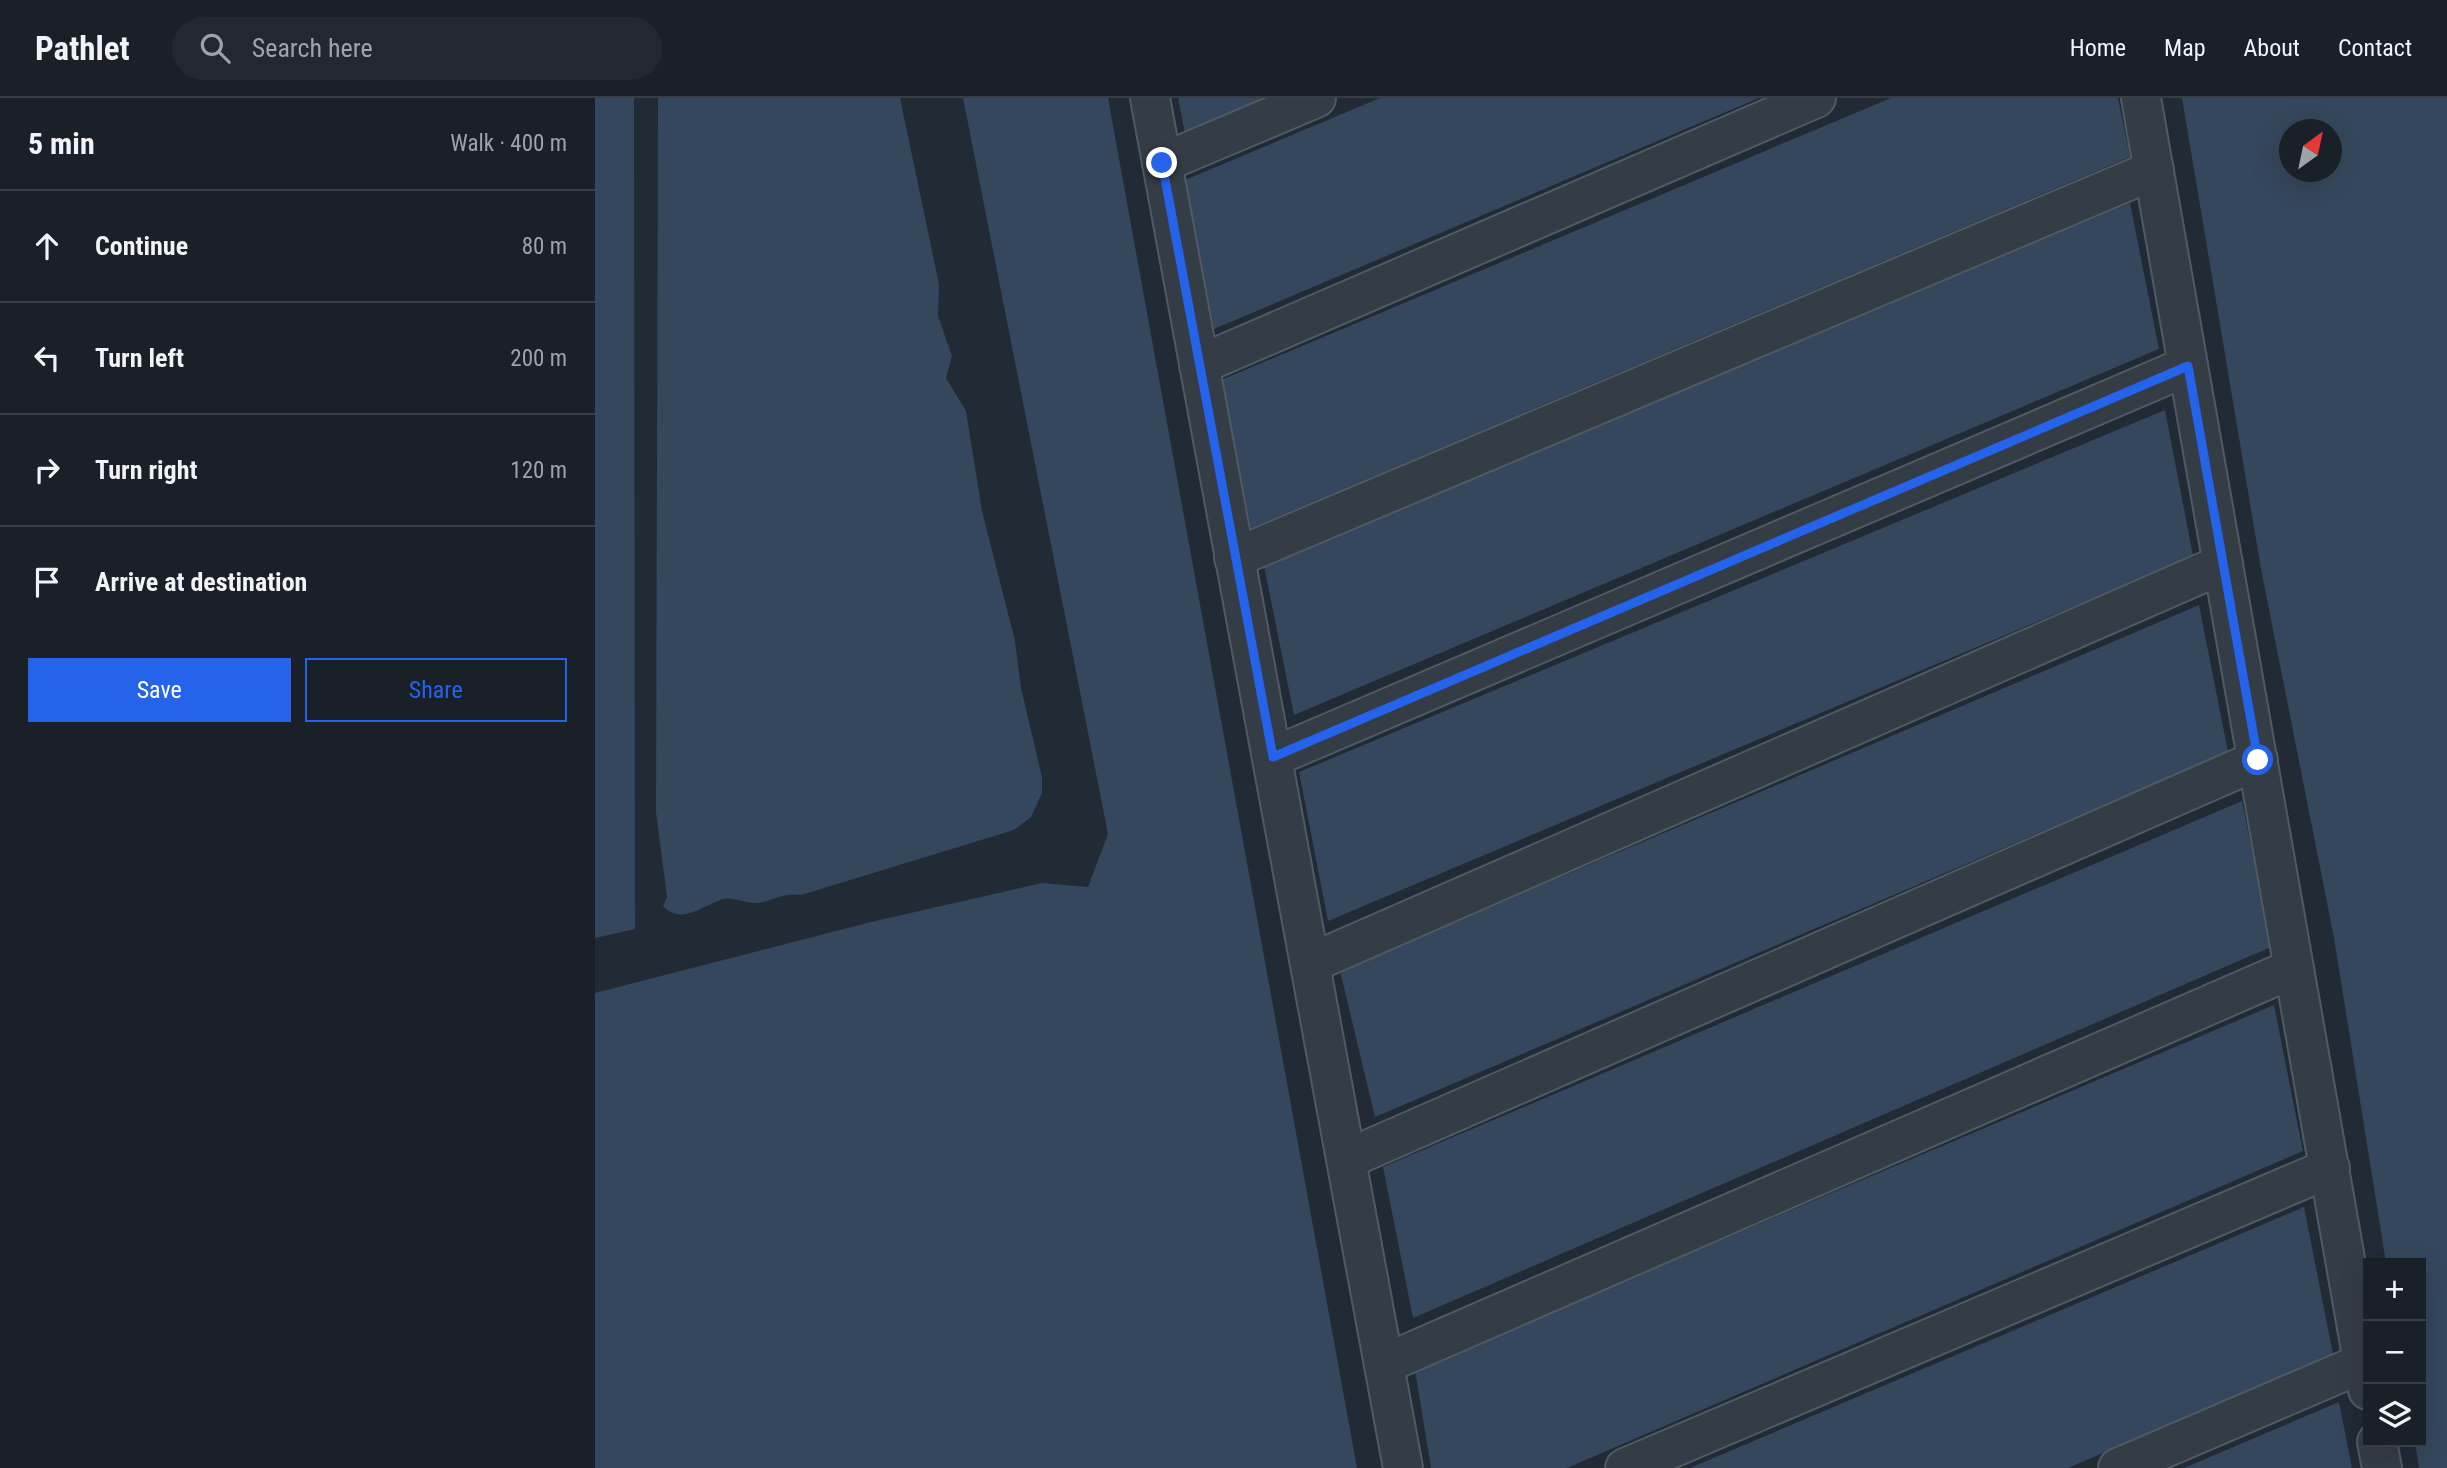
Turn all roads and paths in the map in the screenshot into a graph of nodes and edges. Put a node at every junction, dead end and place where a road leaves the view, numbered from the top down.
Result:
1 (1150, 98) edge
2 (1317, 98) edge
3 (1816, 98) edge
4 (2141, 98) edge
5 (1162, 163) junction
6 (2154, 170) junction
7 (1199, 365) junction
8 (2188, 366) junction
9 (1234, 558) junction
10 (2223, 564) junction
11 (1273, 757) junction
12 (2258, 760) junction
13 (1311, 963) junction
14 (2294, 968) junction
15 (1347, 1159) junction
16 (2330, 1168) junction
17 (2363, 1360) edge
18 (1384, 1364) junction
19 (2363, 1378) edge
20 (2378, 1447) edge
21 (1403, 1468) edge
22 (1625, 1468) edge
23 (2118, 1468) edge
24 (2382, 1468) edge

1 - 5 lane
2 - 5 lane
3 - 7 lane
4 - 6 lane
5 - 7 lane
6 - 8 lane
6 - 9 lane
7 - 9 lane
8 - 10 lane
8 - 11 lane
9 - 11 lane
10 - 12 lane
10 - 13 lane
11 - 13 lane
12 - 14 lane
12 - 15 lane
13 - 15 lane
14 - 16 lane
14 - 18 lane
15 - 18 lane
16 - 17 lane
16 - 22 lane
18 - 21 lane
19 - 23 lane
20 - 24 lane

